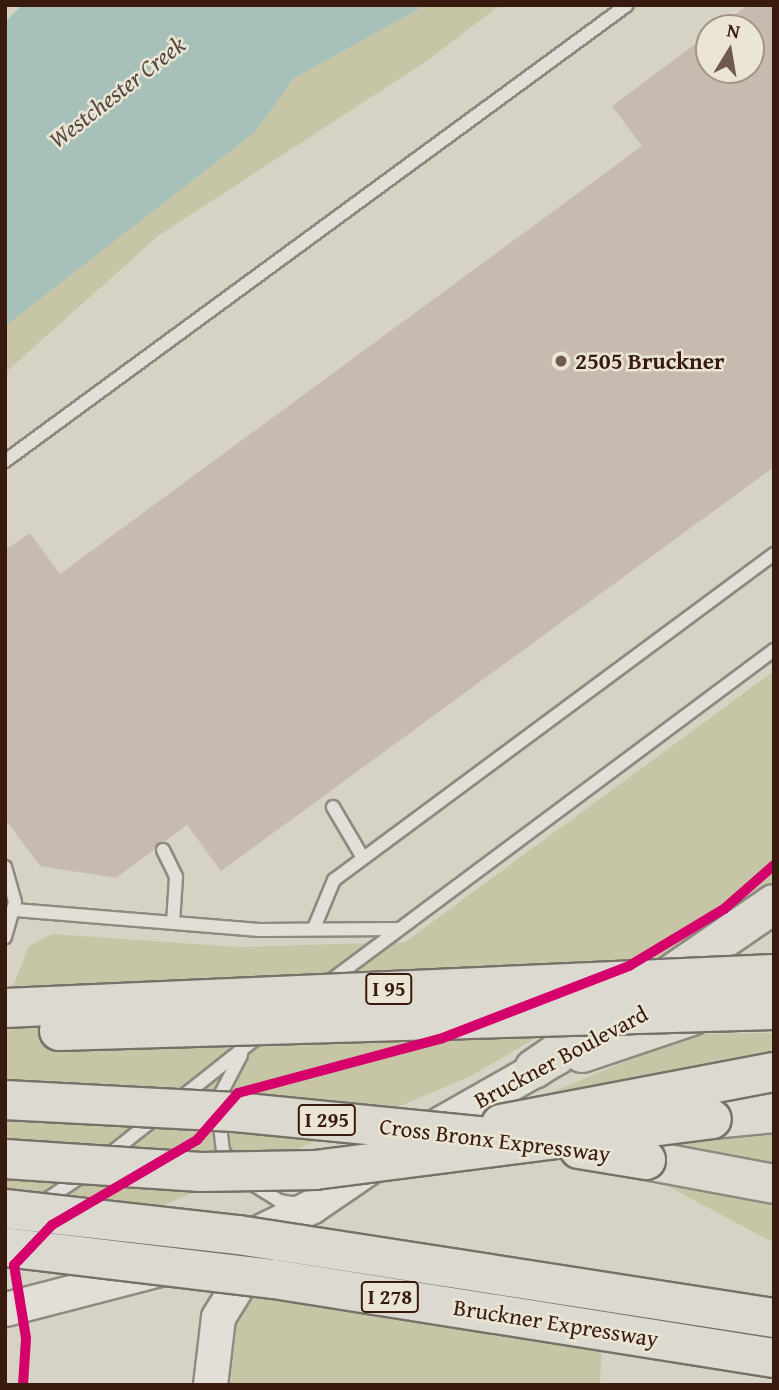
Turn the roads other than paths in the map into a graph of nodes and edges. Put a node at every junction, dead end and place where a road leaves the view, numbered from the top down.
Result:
1 (620, 5) edge
2 (627, 5) edge
3 (5, 458) edge
4 (774, 554) edge
5 (774, 650) edge
6 (332, 807) dead end
7 (163, 850) dead end
8 (363, 858) junction
9 (5, 867) edge
10 (774, 904) edge
11 (15, 910) junction
12 (173, 923) junction
13 (314, 928) junction
14 (398, 929) junction
15 (5, 938) edge
16 (774, 954) edge
17 (774, 974) edge
18 (774, 989) edge
19 (5, 1008) edge
20 (774, 1010) edge
21 (5, 1032) edge
22 (247, 1046) junction
23 (534, 1069) junction
24 (774, 1072) edge
25 (5, 1100) edge
26 (774, 1113) edge
27 (5, 1159) edge
28 (110, 1166) junction
29 (774, 1184) edge
30 (312, 1206) junction
31 (5, 1209) edge
32 (5, 1228) edge
33 (5, 1247) edge
34 (5, 1309) edge
35 (774, 1318) edge
36 (774, 1358) edge
37 (210, 1385) edge

1 - 3 lane
2 - 3 lane
4 - 8 lane
5 - 14 lane
6 - 8 lane
7 - 12 lane
8 - 13 lane
9 - 11 lane
10 - 23 highway
11 - 12 lane
11 - 15 lane
12 - 13 lane
13 - 14 lane
14 - 22 lane
16 - 23 main road, Bruckner Boulevard
17 - 19 highway, I 95, bridge
18 - 23 highway
20 - 21 highway, bridge
22 - 30 lane
22 - 32 lane
23 - 30 main road, Bruckner Boulevard
24 - 28 highway, bridge
25 - 29 highway, Cross Bronx Expressway / I 295, bridge
26 - 28 highway, bridge
27 - 28 highway, bridge
30 - 34 main road, Bruckner Boulevard
30 - 37 main road
31 - 35 highway, Bruckner Expressway / I 278, bridge
33 - 36 highway, Bruckner Expressway / I 278, bridge

